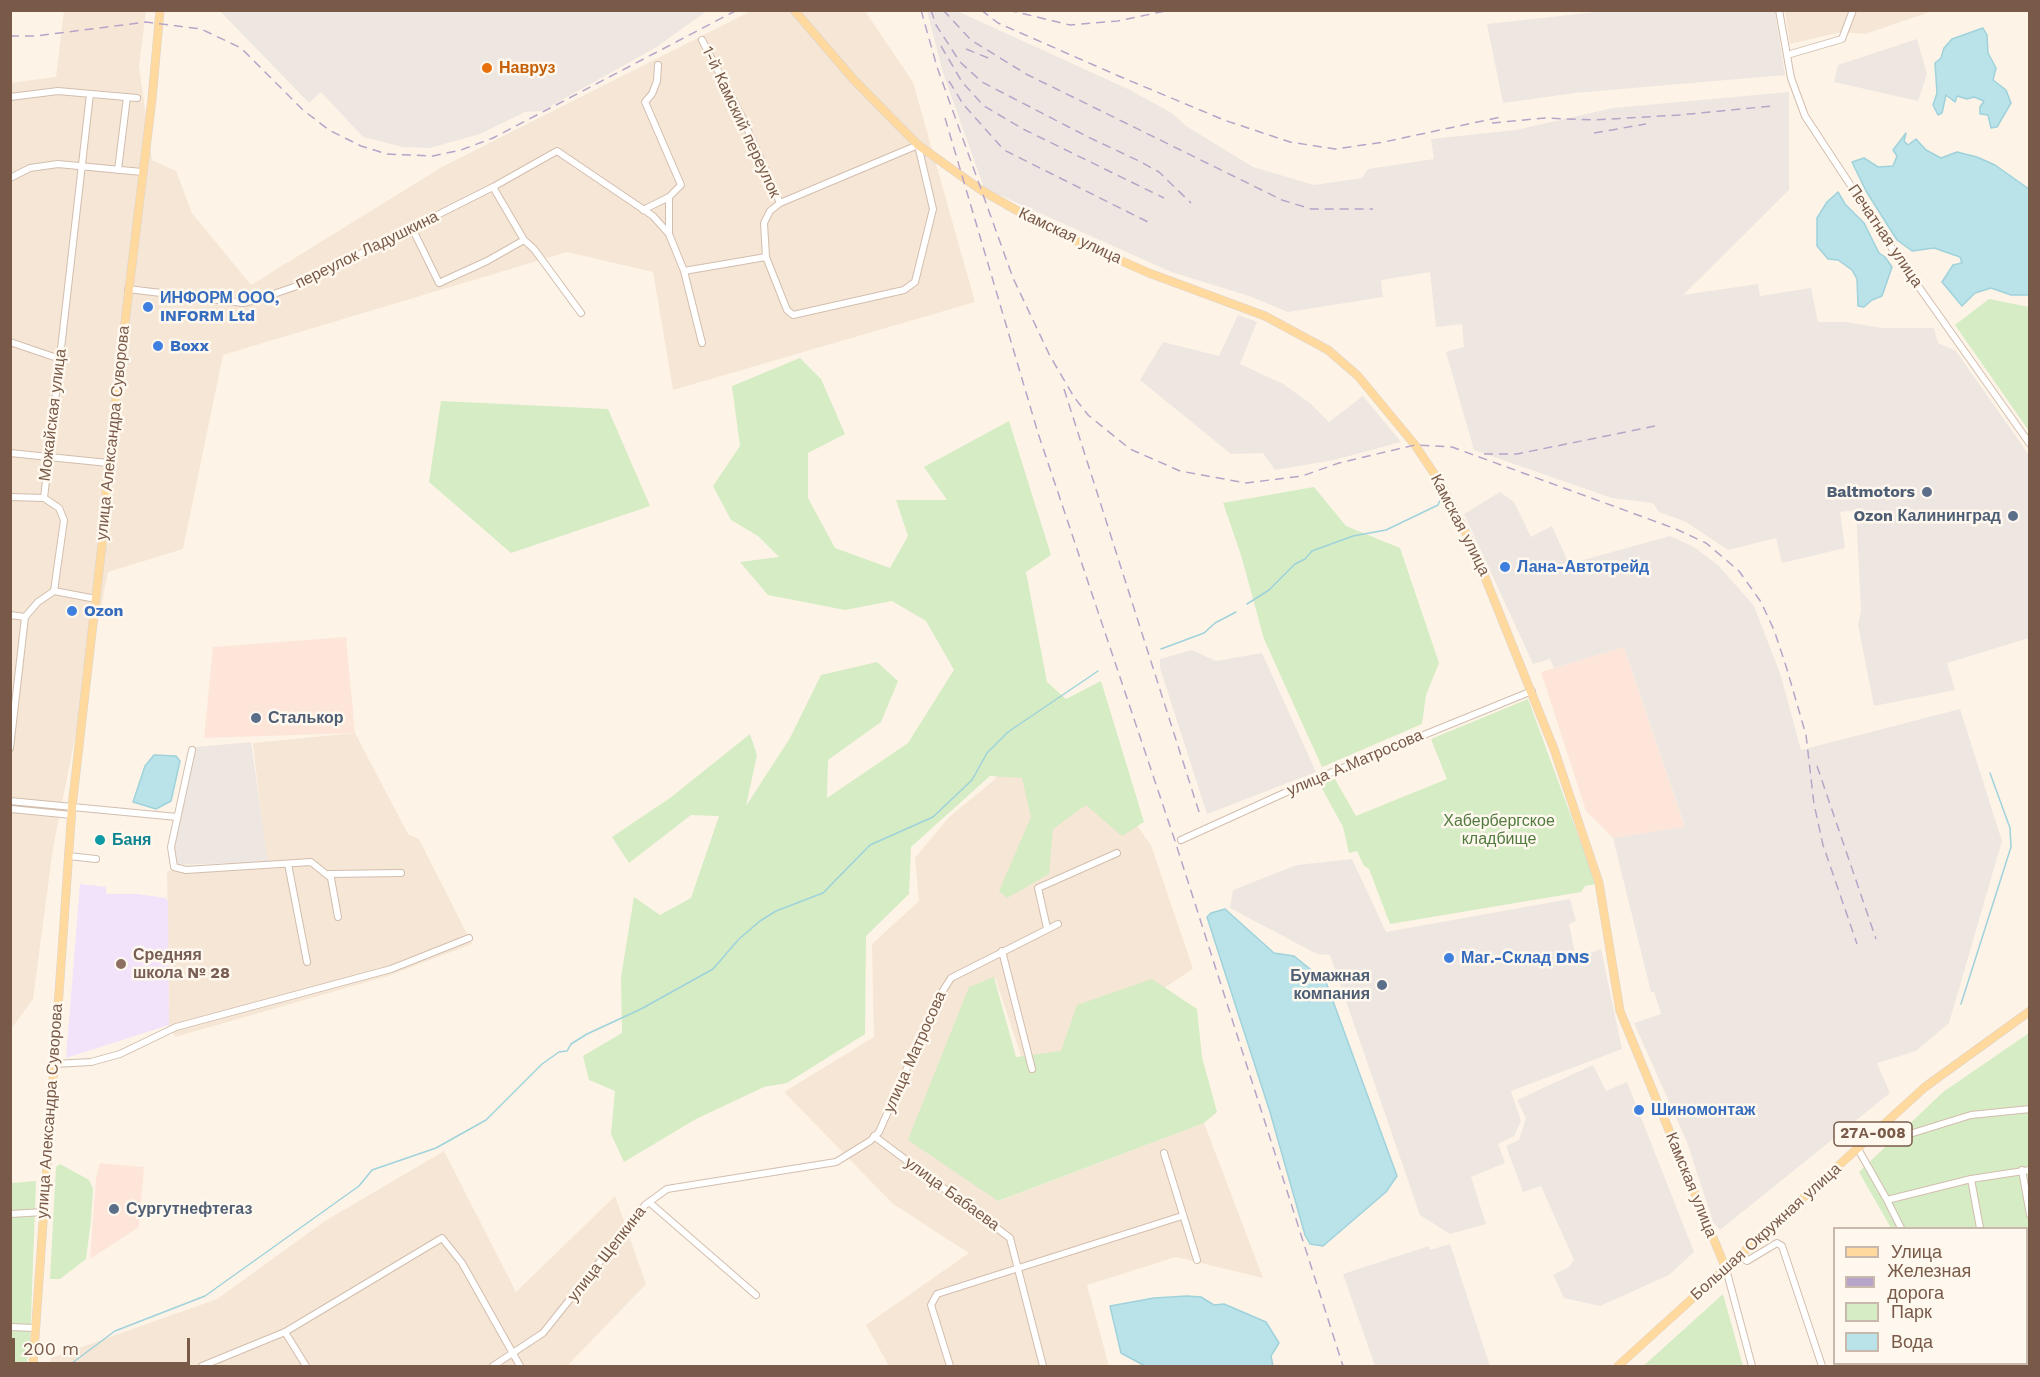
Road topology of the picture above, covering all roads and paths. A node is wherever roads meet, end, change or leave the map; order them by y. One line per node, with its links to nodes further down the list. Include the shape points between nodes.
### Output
1 (160, 10): 15 (main road, улица Александра Суворова)
2 (794, 10): 12 (main road, Камская улица, via 854,80)
3 (1779, 10): 6 (street, Печатная улица)
4 (1853, 10): 6 (street, via 1842,39)
5 (702, 40): 19 (street, 1-й Камский переулок)
6 (1787, 55): 31 (street, Печатная улица, via 1805,116 1899,259)
7 (658, 65): 18 (street, via 657,81 645,102 681,185)
8 (90, 94): 9 (street, via 42,91); 10 (street); 13 (street, Можайская улица)
9 (10, 97)
10 (127, 97): 11 (street); 14 (street)
11 (137, 98)
12 (918, 145): 19 (street); 24 (street, via 933,209 915,282 904,290 793,315 787,310); 41 (main road, Камская улица, via 981,190 1051,230 1149,273 1265,316 1343,362 1385,406 1441,484 1472,544)
13 (82, 167): 14 (street); 16 (street, via 41,165); 30 (street, Можайская улица)
14 (118, 170): 15 (street)
15 (142, 172): 26 (main road, улица Александра Суворова)
16 (10, 178)
17 (493, 187): 20 (street, переулок Ладушкина, via 557,151); 21 (street, переулок Ладушкина); 23 (street)
18 (669, 197): 20 (street); 22 (street)
19 (780, 203): 24 (street, via 770,211 764,224)
20 (643, 210): 22 (street)
21 (412, 228): 23 (street, via 439,283); 26 (street, переулок Ладушкина, via 294,287 243,303)
22 (669, 234): 25 (street)
23 (524, 240): 27 (street)
24 (766, 257): 25 (street)
25 (684, 271): 29 (street)
26 (128, 289): 34 (main road, улица Александра Суворова)
27 (581, 313)
28 (10, 342): 30 (street)
29 (702, 343)
30 (60, 359): 33 (street, Можайская улица)
31 (2030, 444)
32 (10, 453): 33 (street)
33 (48, 457): 34 (street); 36 (street, Можайская улица)
34 (108, 463): 38 (main road, улица Александра Суворова)
35 (10, 497): 36 (street)
36 (44, 498): 37 (street, Можайская улица, via 59,508 64,520)
37 (54, 591): 38 (street); 40 (street)
38 (96, 599): 46 (main road, улица Александра Суворова)
39 (10, 615): 40 (street)
40 (25, 617): 42 (street)
41 (1532, 691): 49 (street, улица А.Матросова, via 1313,780); 83 (main road, Камская улица, via 1599,883 1620,1011)
42 (10, 748)
43 (192, 750): 48 (street)
44 (10, 802): 45 (street); 46 (street)
45 (11, 809): 46 (street); 47 (street)
46 (72, 811): 48 (street); 51 (main road, улица Александра Суворова)
47 (10, 814)
48 (177, 817): 53 (street, via 171,847 178,870)
49 (1180, 840)
50 (1117, 853): 58 (street, via 1038,888)
51 (68, 856): 52 (street); 63 (main road, улица Александра Суворова)
52 (96, 860)
53 (288, 864): 55 (street, via 311,862); 61 (street)
54 (401, 873): 55 (street)
55 (329, 874): 56 (street)
56 (338, 917)
57 (1058, 924): 58 (street, улица Матросова)
58 (1047, 928): 60 (street, улица Матросова)
59 (469, 938): 63 (street, via 391,969 176,1028 120,1054 91,1062)
60 (1002, 951): 64 (street); 66 (street, улица Матросова, via 946,984)
61 (307, 962)
62 (2030, 1011): 67 (main road, Большая Окружная улица / 27А-008, via 1925,1087)
63 (54, 1064): 74 (main road, улица Александра Суворова)
64 (1032, 1070)
65 (2030, 1109): 67 (street, via 1971,1115 1884,1142)
66 (874, 1136): 73 (street, улица Щепкина, via 836,1162 680,1185); 82 (street, улица Бабаева, via 1006,1234 1013,1244)
67 (1871, 1136): 68 (main road, Большая Окружная улица / 27А-008)
68 (1858, 1149): 72 (street); 80 (main road, Большая Окружная улица / 27А-008)
69 (1164, 1153): 77 (street)
70 (2026, 1170): 71 (street); 76 (street)
71 (1971, 1179): 72 (street); 79 (street)
72 (1887, 1200): 78 (street)
73 (649, 1202): 84 (street); 88 (street, улица Щепкина, via 557,1318)
74 (44, 1212): 75 (street); 86 (main road, улица Александра Суворова)
75 (10, 1214)
76 (2030, 1215)
77 (1182, 1216): 81 (street); 82 (street)
78 (1900, 1227)
79 (1980, 1227)
80 (1740, 1256): 83 (main road, Большая Окружная улица / 27А-008); 98 (street, via 1747,1261 1777,1243 1782,1246)
81 (1197, 1260)
82 (1018, 1268): 94 (street, via 932,1298); 95 (street, улица Бабаева)
83 (1726, 1269): 96 (main road, Большая Окружная улица / 27А-008); 97 (street)
84 (756, 1295)
85 (10, 1327): 86 (street)
86 (35, 1328): 89 (main road, улица Александра Суворова)
87 (285, 1332): 88 (street, via 442,1238); 90 (street); 91 (street)
88 (514, 1354): 92 (street, улица Щепкина); 93 (street)
89 (33, 1366)
90 (202, 1366)
91 (306, 1366)
92 (493, 1366)
93 (520, 1366)
94 (950, 1366)
95 (1043, 1366)
96 (1618, 1366)
97 (1752, 1366)
98 (1822, 1366)

